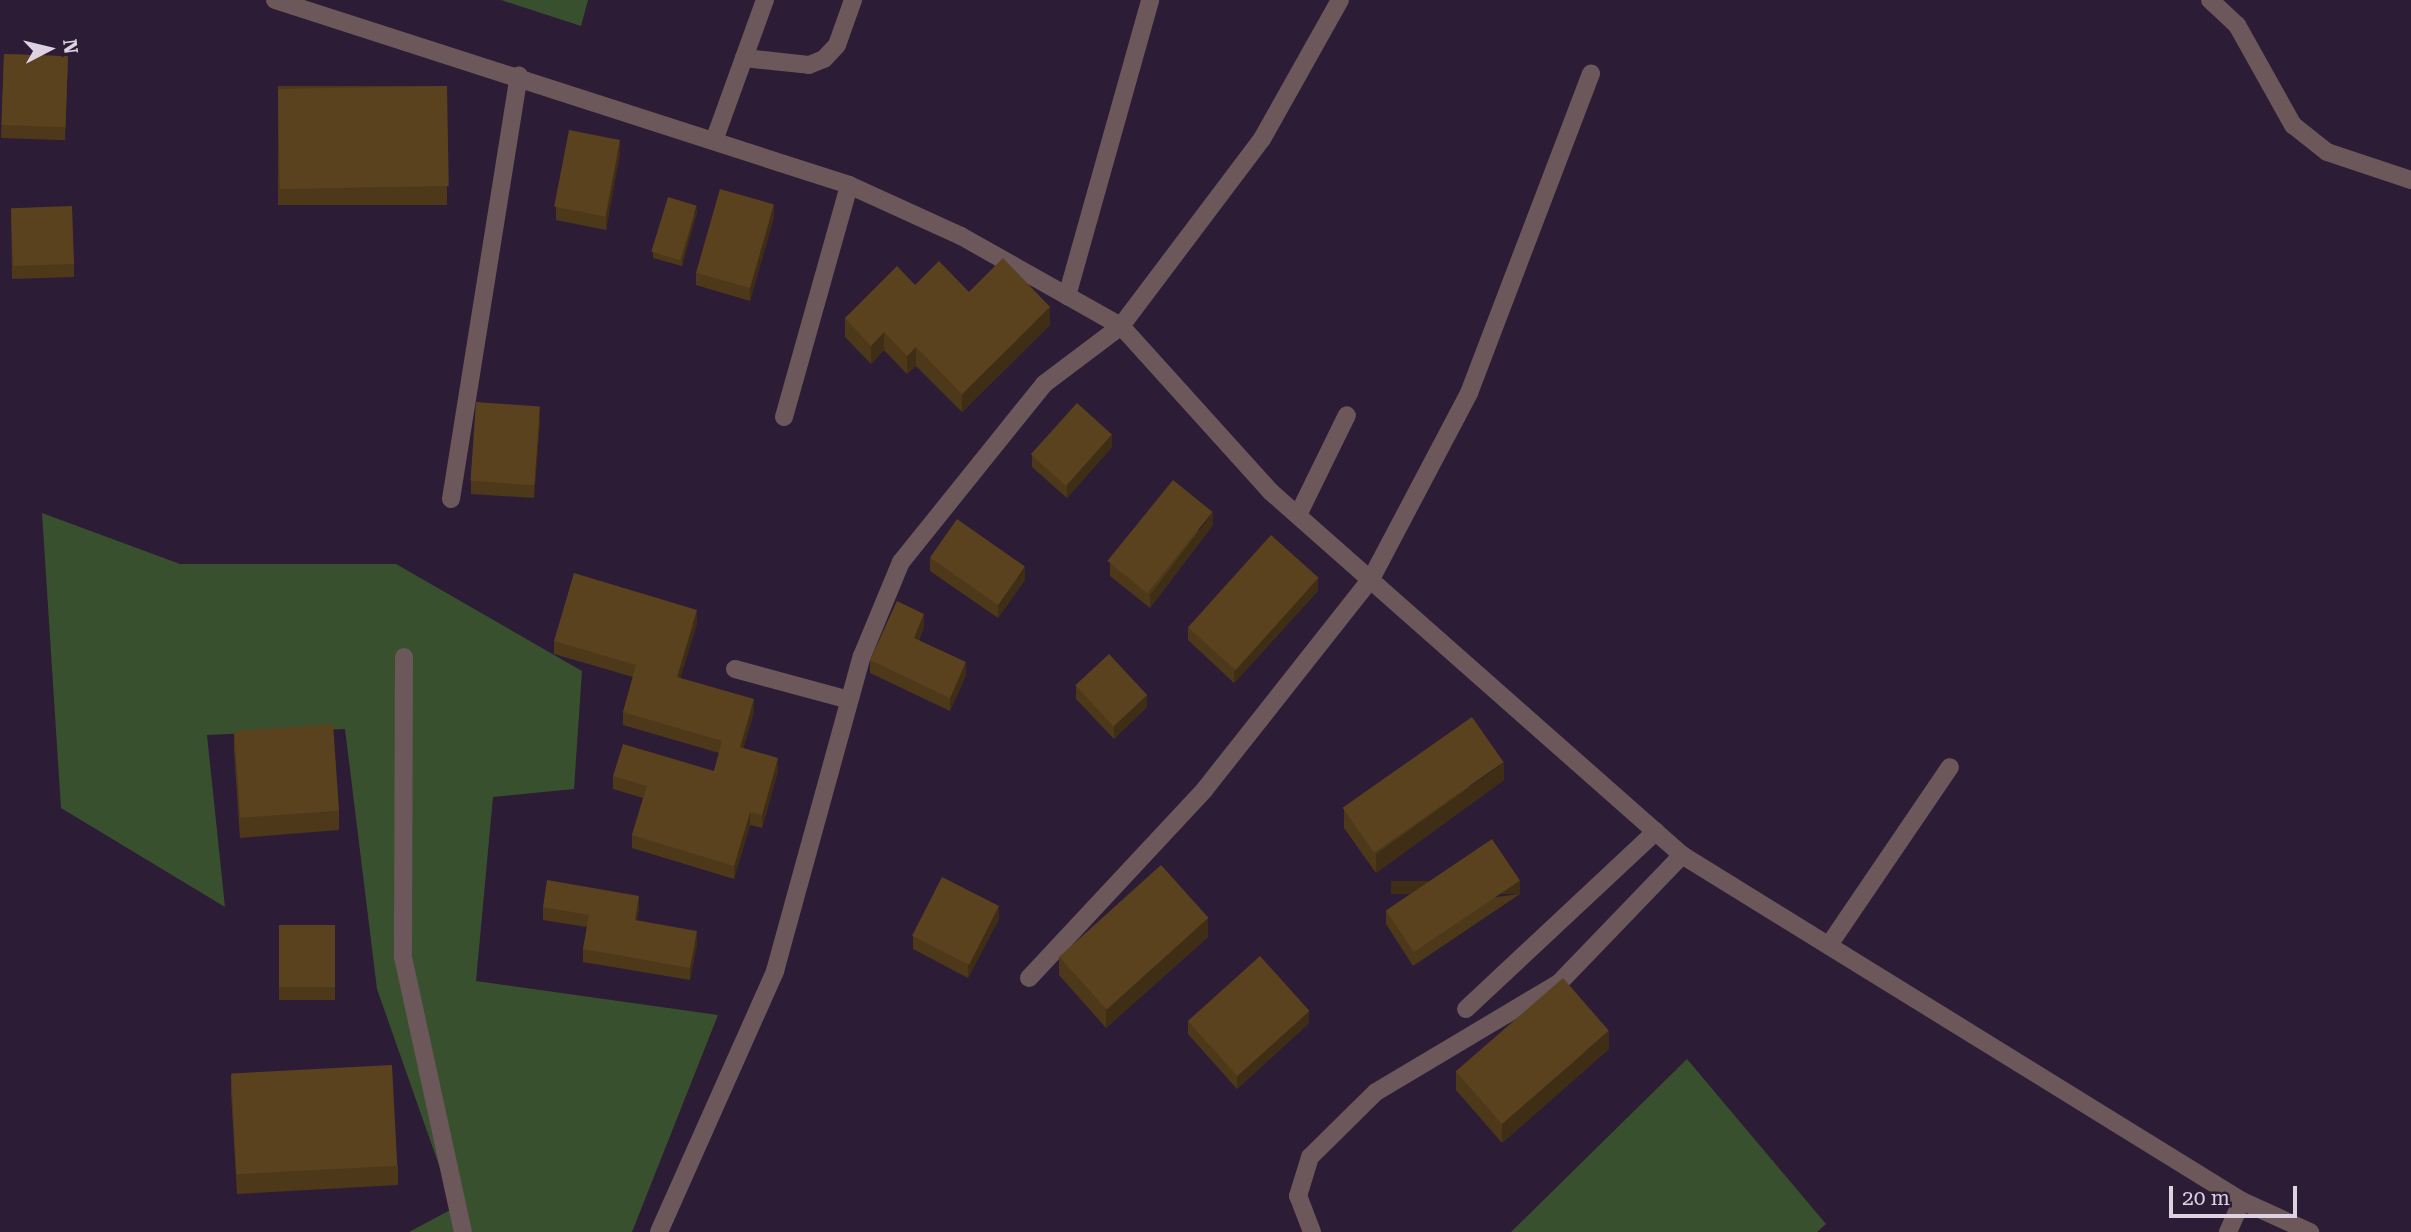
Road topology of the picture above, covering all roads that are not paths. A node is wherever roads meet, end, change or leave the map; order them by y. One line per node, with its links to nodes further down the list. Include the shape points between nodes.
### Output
1 (275, 0): 9 (street)
2 (765, 0): 7 (street)
3 (853, 0): 7 (street, via 837,45 824,59 809,65)
4 (1150, 0): 13 (street)
5 (1340, 0): 14 (street, via 1262,138)
6 (2216, 2): 11 (street, via 2237,25 2292,125 2327,152)
7 (744, 58): 10 (street)
8 (1591, 74): 19 (street, via 1469,393)
9 (519, 75): 10 (street); 17 (street)
10 (715, 138): 12 (street)
11 (2411, 180)
12 (849, 185): 13 (street, via 961,236); 16 (street)
13 (1067, 296): 14 (street)
14 (1121, 326): 18 (street); 22 (street, via 1044,384 908,552 862,656)
15 (1348, 415): 18 (street)
16 (784, 417)
17 (450, 499)
18 (1298, 515): 19 (street)
19 (1371, 579): 24 (street); 27 (street, via 1205,789)
20 (404, 657): 30 (street, via 402,957)
21 (735, 669): 22 (street)
22 (849, 700): 31 (street, via 775,971)
23 (1950, 767): 26 (street)
24 (1656, 831): 25 (street); 28 (street)
25 (1682, 855): 26 (street); 32 (street, via 1559,983 1376,1092 1310,1157 1298,1196)
26 (1829, 945): 29 (street)
27 (1029, 978)
28 (1466, 1009)
29 (2242, 1201): 33 (street); 34 (street)
30 (463, 1232)
31 (659, 1232)
32 (1312, 1232)
33 (2228, 1232)
34 (2310, 1232)

